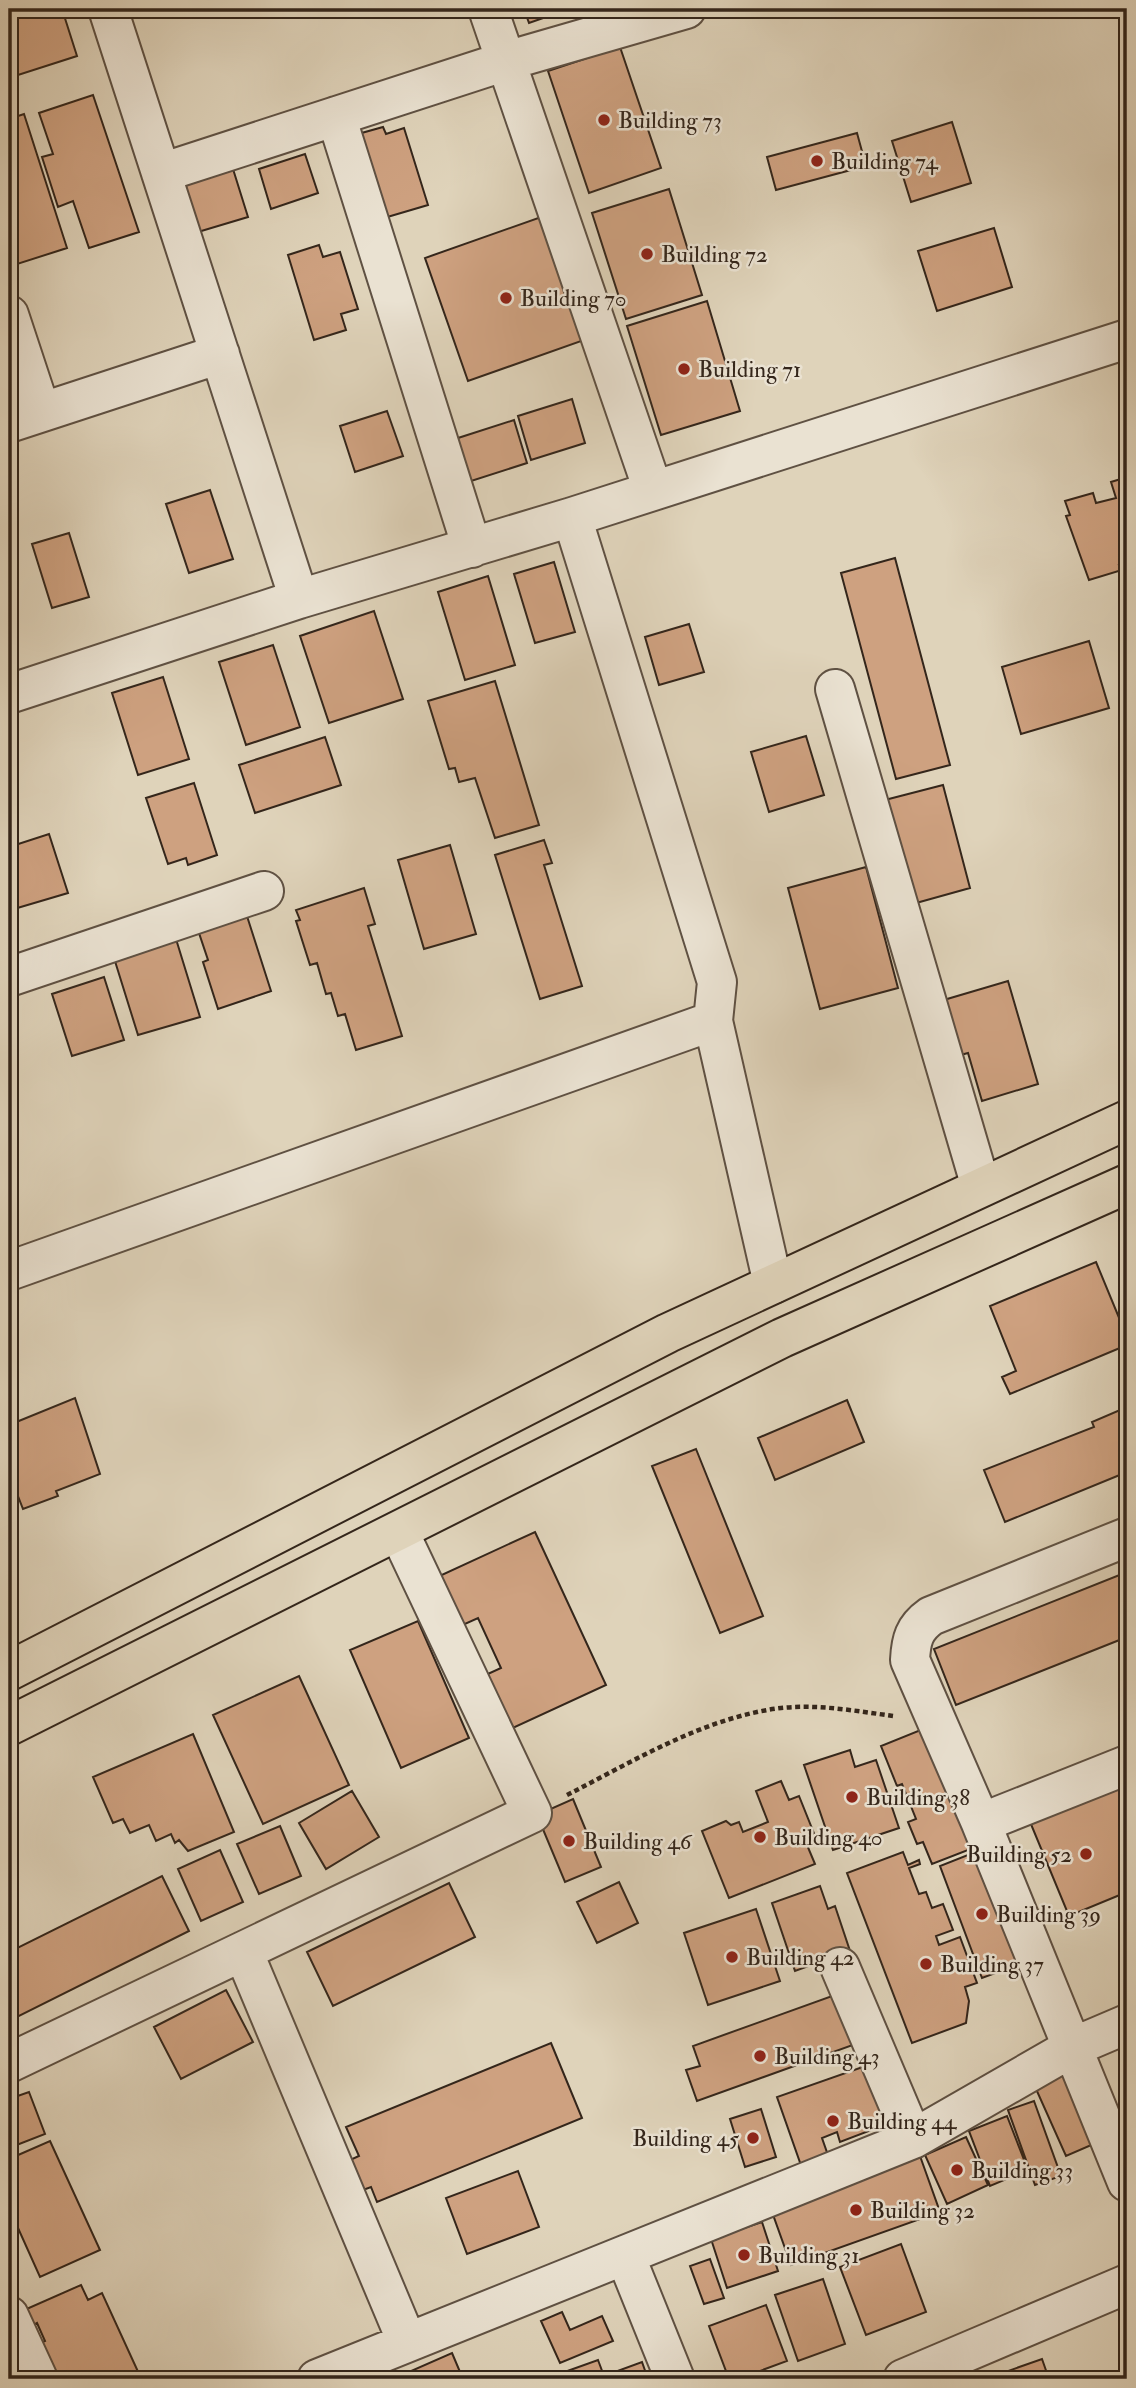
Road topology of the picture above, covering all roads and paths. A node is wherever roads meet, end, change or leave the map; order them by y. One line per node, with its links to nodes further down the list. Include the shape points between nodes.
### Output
1 (108, 9): 6 (street)
2 (488, 9): 4 (street)
3 (686, 9): 4 (street)
4 (506, 61): 5 (street); 11 (street)
5 (335, 116): 6 (street); 13 (street)
6 (161, 173): 9 (street)
7 (9, 315): 10 (street)
8 (1127, 339): 11 (street)
9 (220, 354): 10 (street); 14 (street)
10 (25, 418)
11 (653, 490): 12 (street)
12 (572, 517): 13 (street); 19 (street, via 717,982)
13 (472, 548): 14 (street)
14 (299, 599): 16 (street)
15 (835, 689): 22 (street)
16 (9, 694)
17 (264, 891): 18 (street)
18 (9, 977)
19 (713, 1021): 23 (street); 24 (street)
20 (1127, 1120): 22 (main road)
21 (1127, 1184): 26 (main road, via 782,1338)
22 (981, 1187): 24 (main road)
23 (9, 1271)
24 (774, 1284): 25 (main road)
25 (520, 1409): 26 (main road); 29 (main road)
26 (547, 1457): 27 (main road)
27 (399, 1532): 31 (main road); 33 (street)
28 (1127, 1537): 30 (street, via 918,1625 910,1660)
29 (9, 1671)
30 (939, 1723): 33 (path, via 830,1707 780,1709 732,1719 669,1744); 34 (street)
31 (9, 1726)
32 (1127, 1765): 34 (street)
33 (532, 1813): 35 (street)
34 (981, 1824): 38 (street)
35 (243, 1951): 39 (street); 45 (street)
36 (840, 1967): 40 (street)
37 (1127, 2024): 38 (street)
38 (1073, 2048): 40 (street); 41 (street)
39 (9, 2063)
40 (913, 2139): 42 (street)
41 (1127, 2182)
42 (625, 2255): 45 (street); 48 (street)
43 (1127, 2284): 49 (street)
44 (9, 2316): 46 (street)
45 (407, 2342): 47 (street)
46 (38, 2379)
47 (317, 2379)
48 (675, 2379)
49 (903, 2379)

